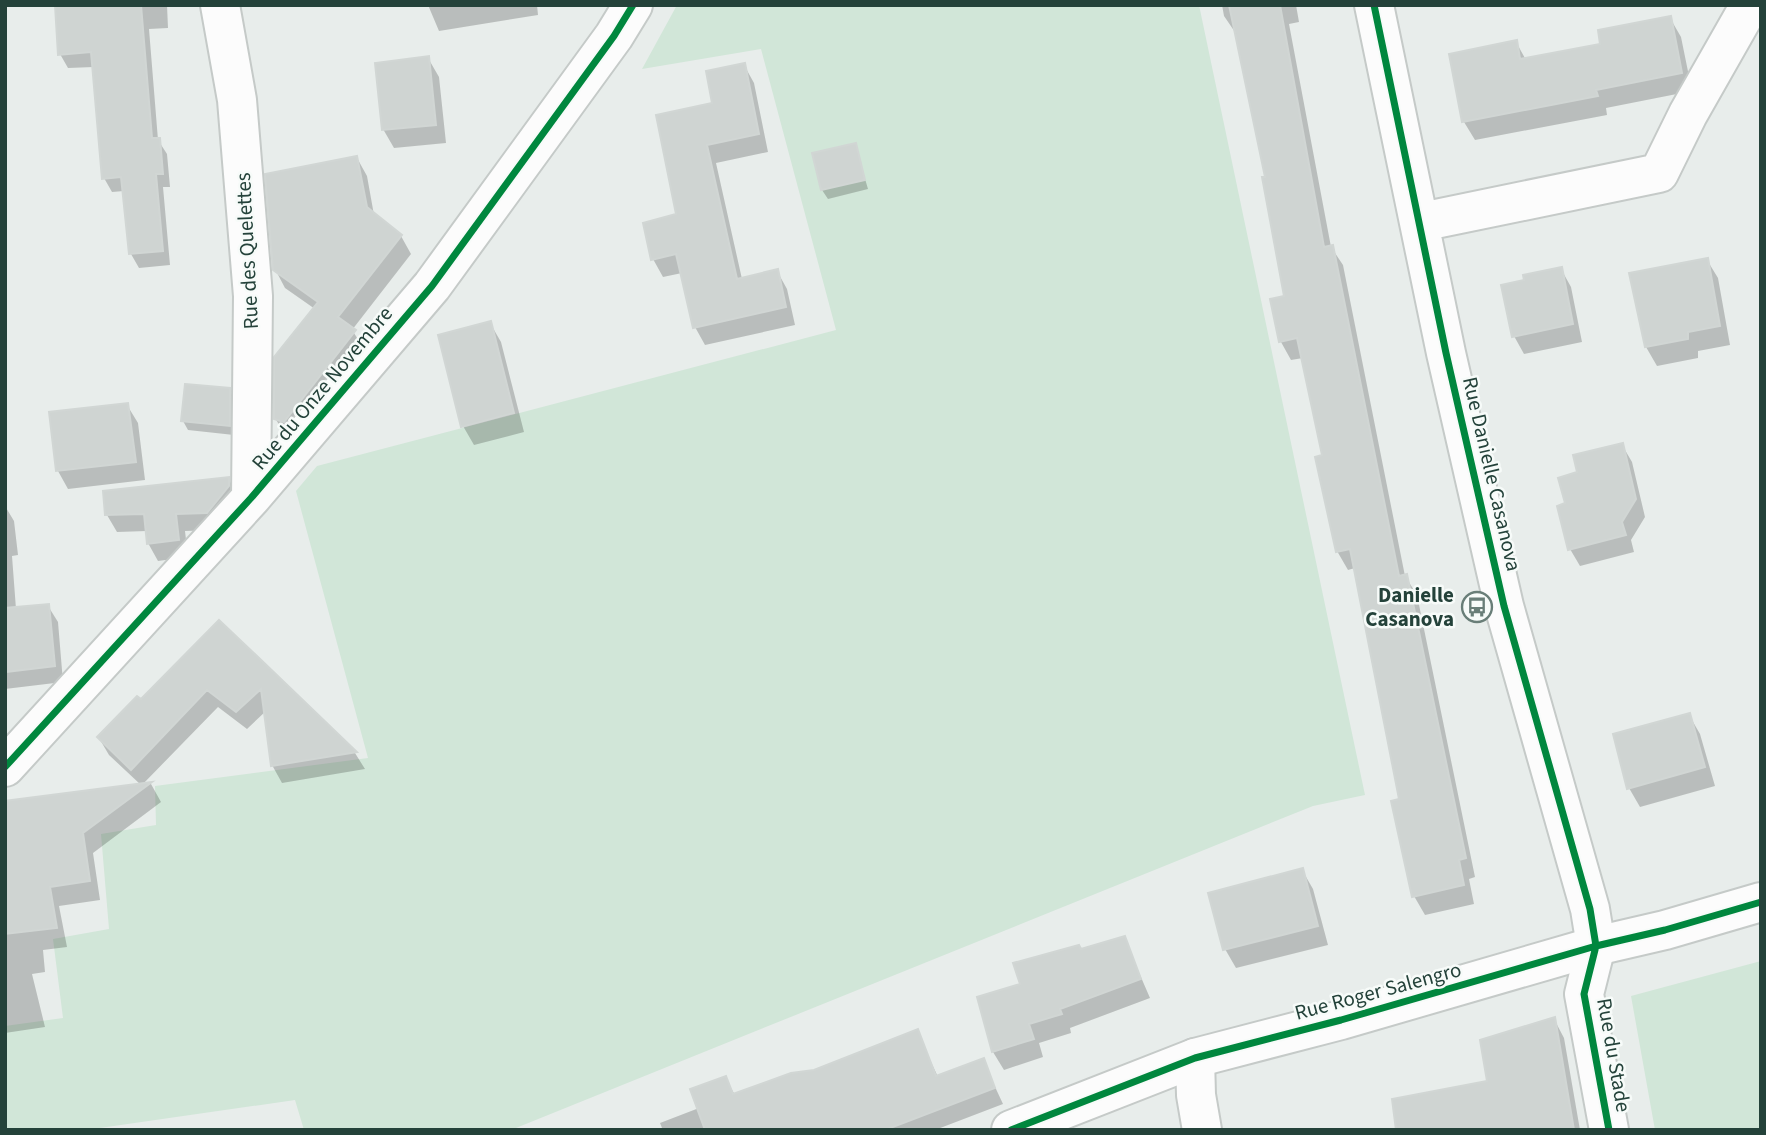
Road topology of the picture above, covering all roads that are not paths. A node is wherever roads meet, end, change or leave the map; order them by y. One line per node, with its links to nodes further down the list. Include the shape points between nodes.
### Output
1 (220, 5): 6 (street, Rue des Quelettes, via 237,100 253,296)
2 (633, 5): 6 (street, Rue du Onze Novembre, via 432,286)
3 (1374, 5): 5 (street, Rue Danielle Casanova)
4 (1750, 5): 5 (street, via 1659,173)
5 (1421, 222): 9 (street, Rue Danielle Casanova, via 1504,606 1590,909)
6 (251, 498): 7 (street, Rue du Onze Novembre)
7 (5, 767)
8 (1761, 902): 9 (street, Rue Roger Salengro)
9 (1595, 946): 10 (street, Rue Roger Salengro); 13 (street, Rue du Stade, via 1584,994)
10 (1195, 1058): 11 (street, Rue Roger Salengro); 12 (street)
11 (1010, 1130)
12 (1202, 1130)
13 (1609, 1130)

